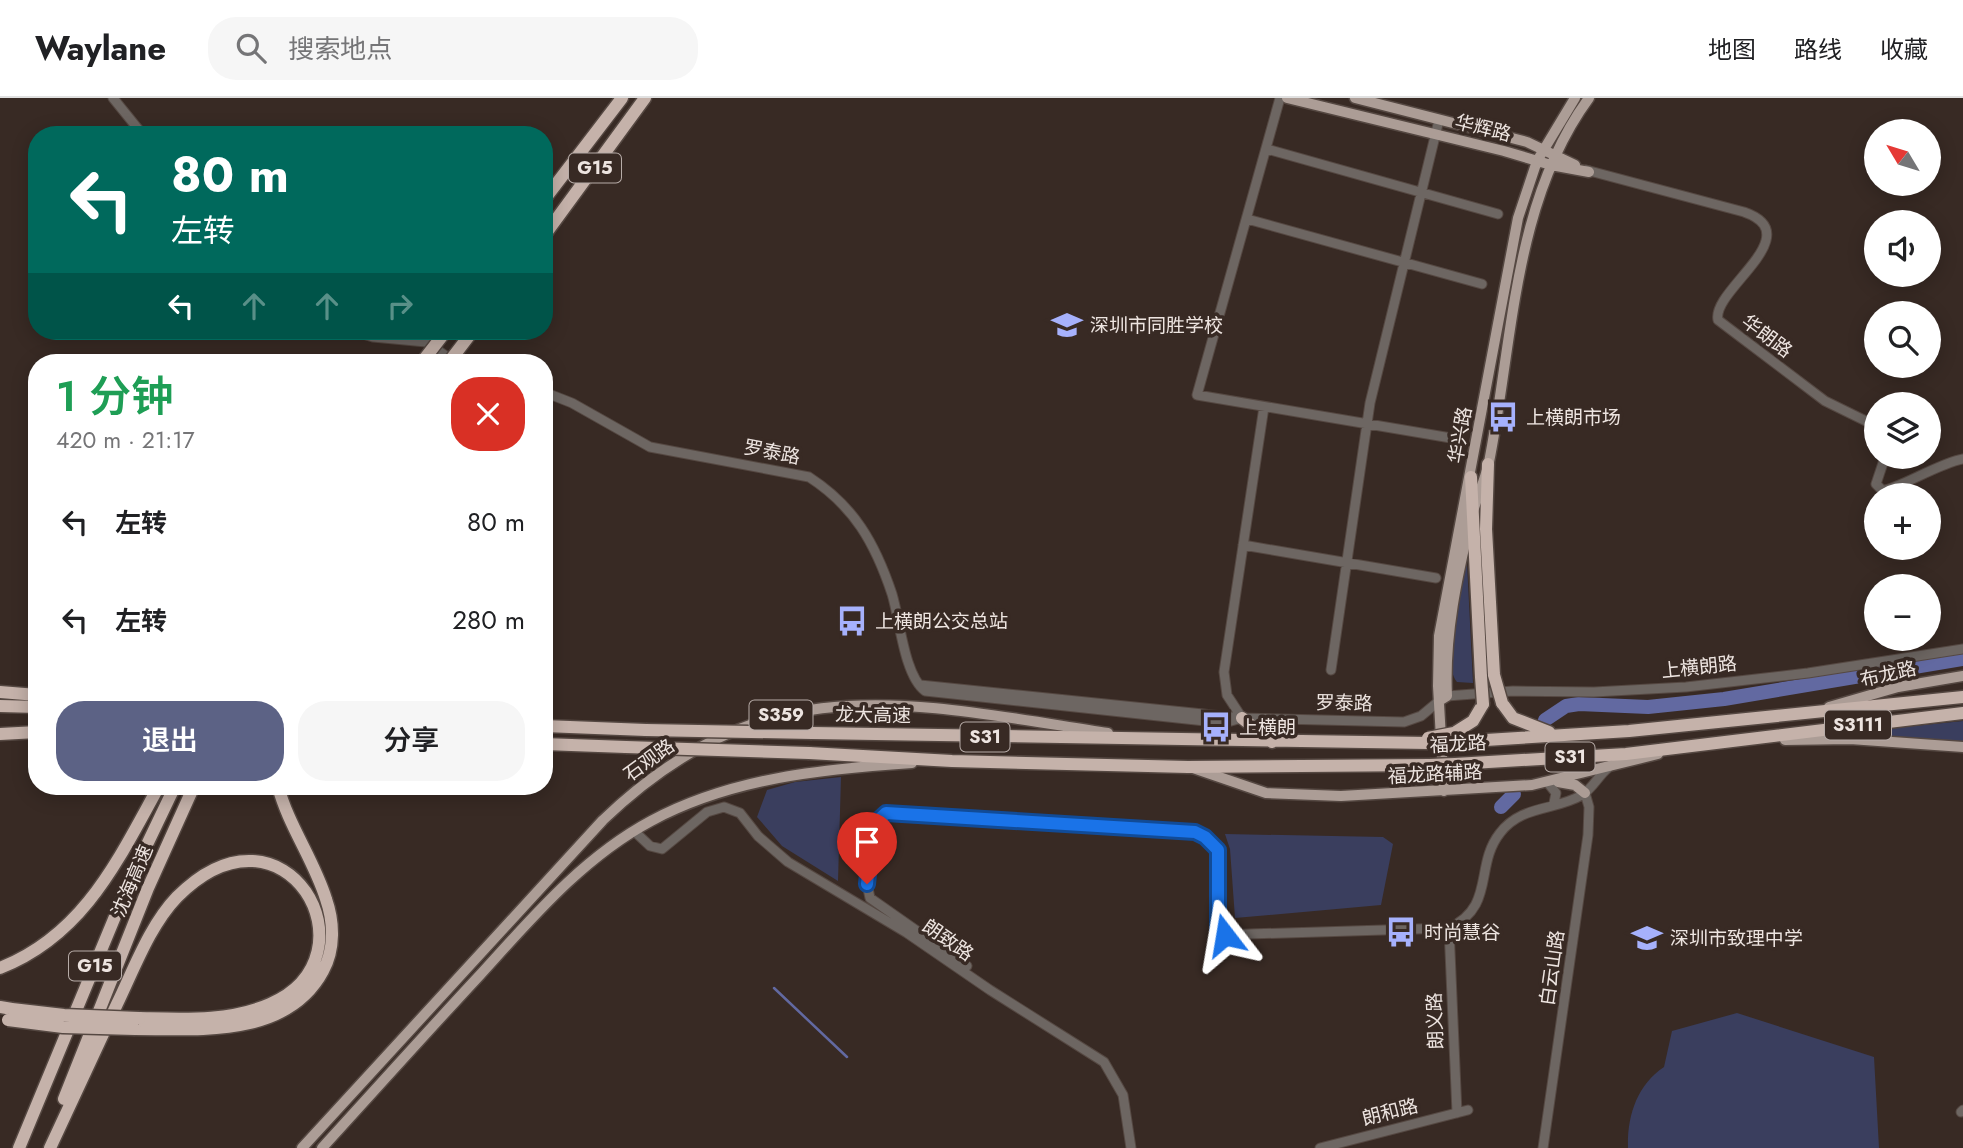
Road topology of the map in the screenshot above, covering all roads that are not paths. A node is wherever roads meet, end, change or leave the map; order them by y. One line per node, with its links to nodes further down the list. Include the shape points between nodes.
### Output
1 (113, 98): 10 (street)
2 (622, 98): 18 (highway, G15)
3 (645, 98): 23 (highway, G15)
4 (1280, 98): 13 (street)
5 (1287, 98): 11 (main road, 华辉路)
6 (1355, 98): 9 (main road, 华辉路)
7 (1576, 98): 12 (main road, 华兴路)
8 (1589, 98): 15 (main road, 华兴路)
9 (1439, 120): 11 (street); 12 (main road, 华辉路)
10 (136, 126)
11 (1436, 134): 14 (main road, 华辉路); 19 (street)
12 (1543, 148): 14 (main road, 华兴路); 15 (main road, 华辉路)
13 (1267, 149): 19 (street); 22 (street)
14 (1536, 160): 15 (main road, 华辉路); 40 (main road, 华兴路, via 1503,288)
15 (1553, 160): 16 (main road, 华辉路); 17 (main road, 华辉路); 36 (main road, 华兴路, via 1526,253)
16 (1575, 164): 17 (street, 华辉路)
17 (1589, 172): 20 (street, 华辉路)
18 (553, 188)
19 (1421, 192): 21 (street); 24 (street)
20 (1744, 212): 32 (street, 华朗路, via 1761,221 1766,240 1720,307 1718,320 1825,401)
21 (1498, 214)
22 (1247, 219): 24 (street); 31 (street, via 1197,395)
23 (553, 224)
24 (1404, 262): 25 (street); 33 (street)
25 (1482, 284)
26 (405, 340): 29 (street, via 426,342)
27 (439, 340): 28 (highway, bridge)
28 (428, 354)
29 (442, 354)
30 (553, 396): 57 (street, 罗泰路, via 650,447 809,477 829,491 859,522 874,552 892,594 918,685)
31 (1264, 407): 33 (street); 42 (street)
32 (1864, 420)
33 (1368, 422): 34 (street); 43 (street)
34 (1451, 438)
35 (1963, 459): 37 (street)
36 (1488, 464): 41 (main road, 华兴路); 47 (highway)
37 (1941, 466)
38 (1881, 469): 39 (street, via 1876,484 1888,491)
39 (1931, 469)
40 (1471, 477): 41 (highway); 52 (main road, 华兴路, via 1439,636)
41 (1472, 516): 47 (highway); 52 (main road, 华兴路, via 1447,636)
42 (1243, 545): 43 (street); 57 (street, via 1223,672 1227,695)
43 (1347, 563): 44 (street); 46 (street)
44 (1436, 578)
45 (1963, 649): 52 (street, 上横朗路, via 1686,687 1502,691)
46 (1331, 670)
47 (1488, 676): 63 (highway, bridge, via 1519,722); 64 (highway, bridge, via 1483,704 1473,722)
48 (1963, 676): 55 (main road, 布龙路 / S31, via 1898,687)
49 (0, 692): 50 (highway)
50 (28, 694)
51 (1963, 696): 55 (highway, 福龙路 / S3111)
52 (1443, 698): 57 (street, 罗泰路, via 1421,716 1404,722); 75 (main road, 华兴路)
53 (0, 706): 54 (highway)
54 (28, 707)
55 (1822, 709): 63 (highway, 福龙路 / S31)
56 (1963, 713): 65 (highway, 福龙路 / S3111)
57 (1242, 718): 67 (highway)
58 (0, 726): 60 (highway)
59 (553, 726): 66 (highway, 龙大高速 / S31, bridge)
60 (28, 728)
61 (28, 730): 62 (highway)
62 (0, 734)
63 (1556, 735): 64 (highway, 福龙路 / S31)
64 (1454, 738): 67 (highway, 福龙路 / S31, bridge)
65 (1754, 740): 69 (highway, 福龙路 / S31); 70 (main road, S31, via 1850,739)
66 (1159, 741): 67 (highway, 福龙路 / S31); 92 (main road, 石观路 / S359, via 968,712 868,704 765,719 705,743 656,774 603,820)
67 (1272, 742)
68 (553, 744): 71 (highway, 龙大高速 / S31, bridge)
69 (1684, 747): 72 (main road, 福龙路辅路); 73 (highway, 福龙路 / S31, bridge, via 1430,765)
70 (1963, 747)
71 (952, 761): 73 (highway, 福龙路 / S31); 82 (main road, via 828,769 737,787)
72 (1612, 765): 74 (main road, 福龙路辅路); 76 (street)
73 (1188, 766): 75 (main road, 福龙路辅路, via 1279,796)
74 (1548, 783): 75 (main road, 福龙路辅路); 76 (main road, via 1568,783); 81 (street, via 1556,793)
75 (1444, 792)
76 (1585, 793): 81 (street); 96 (street, 白云山路, via 1588,835)
77 (154, 795): 85 (highway, via 103,886 84,910 42,947)
78 (171, 795): 90 (highway, G15, via 131,878)
79 (190, 795): 91 (highway, 沈海高速 / G15, via 148,888)
80 (282, 795): 87 (highway, via 331,918 330,951 321,975 296,1004 247,1024 218,1028)
81 (1554, 803): 83 (street, via 1519,816 1500,832 1481,896 1468,917)
82 (634, 831): 93 (main road, via 577,873 530,920); 94 (street, 朗致路, via 650,846 662,849 707,812 724,807 740,813 788,862 1104,1062 1123,1095)
83 (1449, 928): 84 (street, via 1218,935 1219,856 1213,843 1195,832 886,813 873,825 867,884 870,898); 89 (street, 朗义路)
84 (967, 966)
85 (0, 968)
86 (5, 1014): 87 (highway, bridge)
87 (137, 1023): 91 (highway, via 235,1014 284,996 309,972 317,956 318,920 306,890 276,867 244,861 221,864 194,881 175,900 130,978)
88 (1468, 1110): 89 (street, 朗和路)
89 (1457, 1113): 95 (street, 朗和路)
90 (19, 1148)
91 (47, 1148)
92 (302, 1148)
93 (322, 1148)
94 (1130, 1148)
95 (1320, 1148)
96 (1543, 1148)

